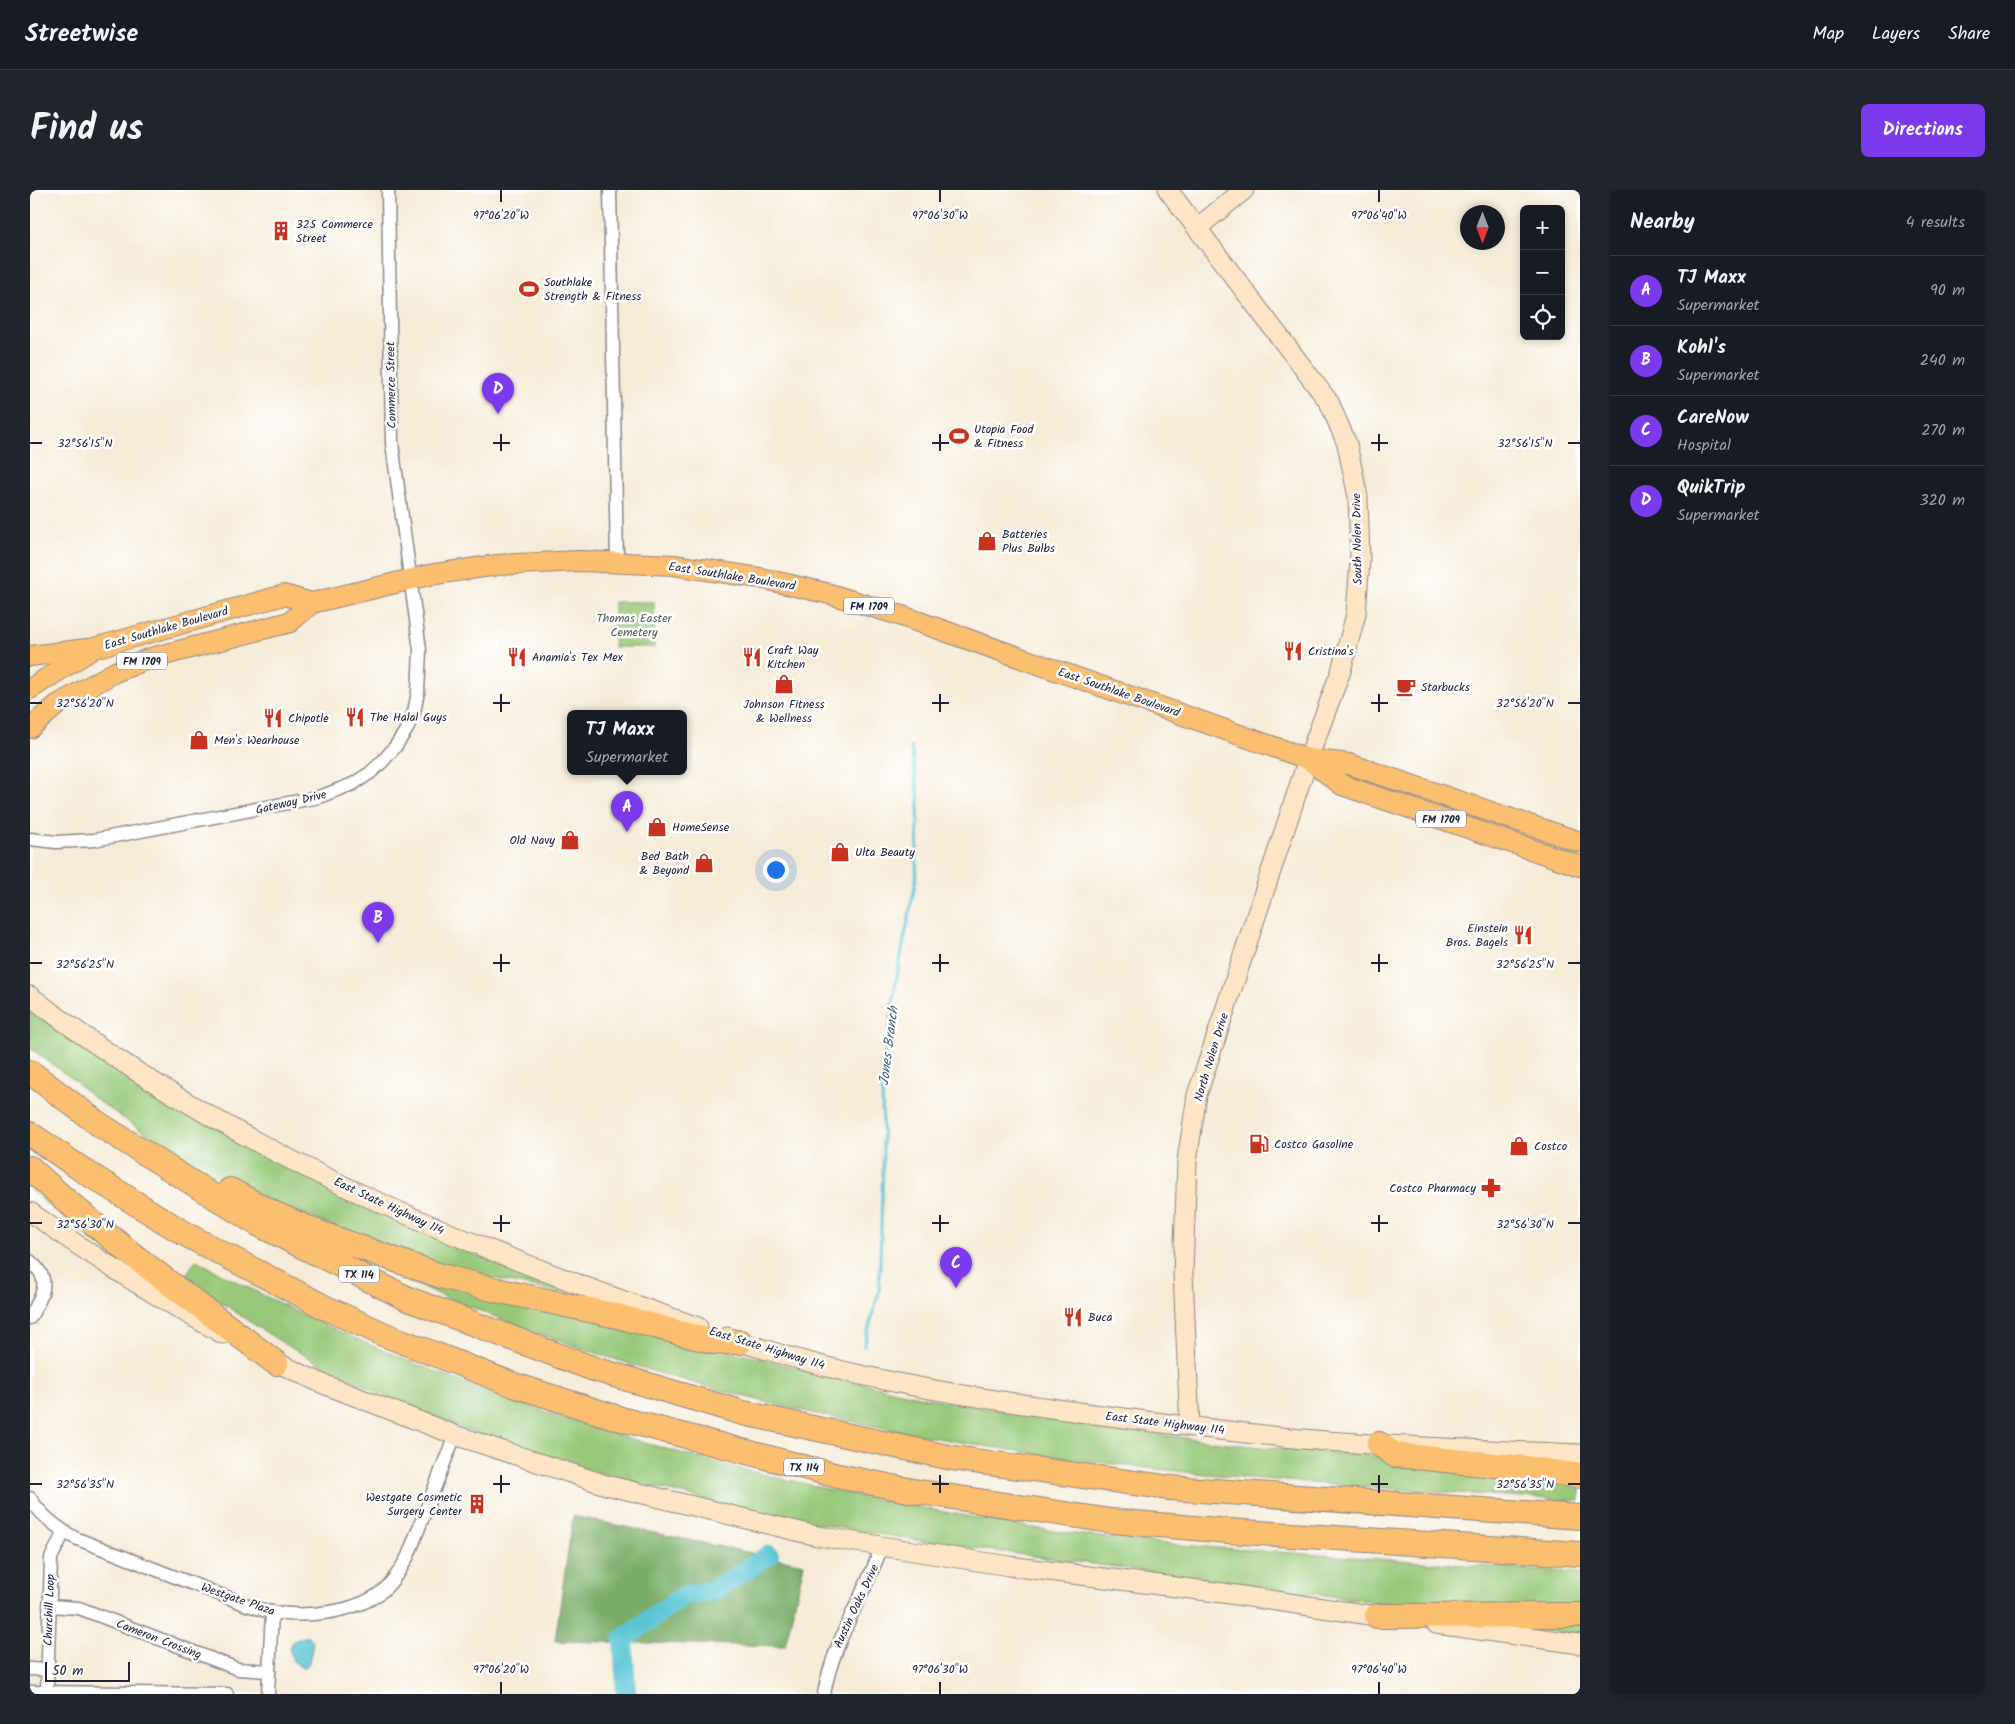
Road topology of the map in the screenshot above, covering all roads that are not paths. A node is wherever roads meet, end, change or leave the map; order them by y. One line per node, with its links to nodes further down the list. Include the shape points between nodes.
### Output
1 (388, 190): 7 (street, Commerce Street, via 392,443)
2 (610, 190): 6 (street)
3 (1168, 190): 5 (main road, South Nolen Drive)
4 (1244, 190): 5 (main road)
5 (1197, 228): 13 (main road, South Nolen Drive, via 1329,402 1347,444 1358,497 1360,560 1356,614 1341,671)
6 (617, 562): 7 (main road, East Southlake Boulevard / FM 1709, via 497,565); 13 (main road, East Southlake Boulevard / FM 1709, via 674,565 830,594 906,617)
7 (410, 580): 8 (main road, East Southlake Boulevard / FM 1709); 14 (street, Gateway Drive, via 420,650 414,712 395,747 370,773 334,792 293,803 94,840 56,842)
8 (312, 603): 9 (main road, East Southlake Boulevard / FM 1709, via 284,595); 12 (main road, East Southlake Boulevard / FM 1709, via 290,622 148,659 115,672 57,705)
9 (94, 648): 10 (main road); 11 (main road, East Southlake Boulevard / FM 1709)
10 (30, 654)
11 (30, 689)
12 (30, 728)
13 (1308, 759): 15 (main road, East Southlake Boulevard / FM 1709, via 1349,764); 16 (main road, East Southlake Boulevard / FM 1709, via 1342,785); 26 (main road, North Nolen Drive, via 1197,1095 1187,1161 1183,1274)
14 (30, 839)
15 (1580, 842)
16 (1580, 866)
17 (30, 996): 24 (main road, East State Highway 114, via 167,1092 320,1174 409,1217 484,1247 618,1300)
18 (34, 1075): 24 (highway, via 62,1085 179,1162 275,1214 372,1253 496,1290 617,1316 714,1342); 32 (highway, TX 114, via 100,1125 258,1224 408,1299 594,1369 743,1413 952,1458 1171,1488)
19 (30, 1134): 35 (highway, TX 114, via 186,1234 326,1308 383,1334 554,1398 712,1444 913,1491 1112,1521 1228,1532)
20 (30, 1168): 25 (highway, via 133,1254)
21 (30, 1212): 25 (main road, via 103,1263 176,1308)
22 (30, 1261): 23 (street, via 43,1276 44,1284)
23 (30, 1318)
24 (740, 1342): 26 (main road, East State Highway 114, via 856,1374 957,1395)
25 (276, 1363): 27 (main road)
26 (1190, 1426): 28 (main road, East State Highway 114)
27 (455, 1435): 34 (main road, via 606,1485 817,1536); 37 (street, Westgate Plaza, via 408,1556 400,1571 381,1592 356,1606 339,1610)
28 (1379, 1444): 29 (main road, East State Highway 114); 30 (highway, via 1395,1455)
29 (1580, 1454)
30 (1580, 1476)
31 (30, 1498): 33 (street, Westgate Plaza, via 45,1518)
32 (1580, 1517)
33 (64, 1532): 36 (street, Churchill Loop, via 51,1558); 37 (street, Westgate Plaza, via 239,1602)
34 (882, 1546): 39 (main road); 48 (street, Austin Oaks Drive, via 838,1642)
35 (1580, 1554)
36 (49, 1606): 42 (street, Churchill Loop); 43 (street, Cameron Crossing, via 79,1608 238,1669)
37 (272, 1612): 43 (street)
38 (1580, 1615): 39 (highway)
39 (1377, 1616): 40 (main road)
40 (1580, 1644)
41 (30, 1669): 42 (street)
42 (48, 1670): 45 (street, Churchill Loop)
43 (269, 1671): 47 (street)
44 (30, 1692): 45 (street)
45 (47, 1692): 46 (street)
46 (227, 1694)
47 (268, 1694)
48 (824, 1694)

